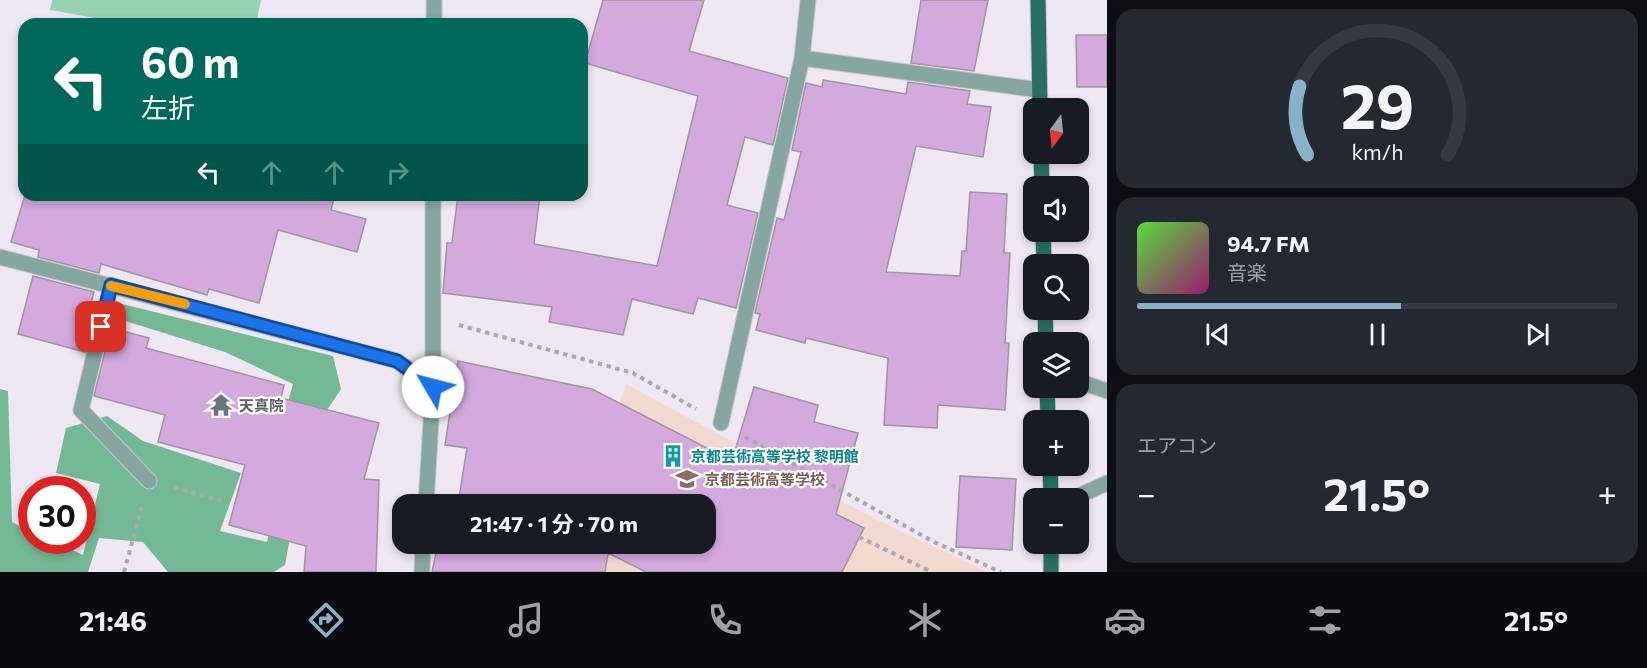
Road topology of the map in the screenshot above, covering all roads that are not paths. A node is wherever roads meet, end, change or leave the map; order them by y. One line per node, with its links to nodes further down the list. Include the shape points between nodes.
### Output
1 (434, 0): 4 (street)
2 (808, 0): 5 (street)
3 (1038, 0): 6 (main road)
4 (434, 18)
5 (802, 58): 6 (street); 14 (street)
6 (1039, 90): 7 (main road)
7 (1039, 98)
8 (433, 201): 12 (street)
9 (0, 257): 10 (street)
10 (111, 285): 12 (street, via 397,361); 15 (street, via 81,410)
11 (1089, 385): 13 (street)
12 (433, 387): 18 (street)
13 (1107, 391)
14 (721, 423)
15 (149, 481)
16 (1107, 483): 17 (street)
17 (1089, 491)
18 (427, 494)
19 (423, 554): 21 (street)
20 (1051, 554): 22 (main road)
21 (422, 572)
22 (1051, 572)

